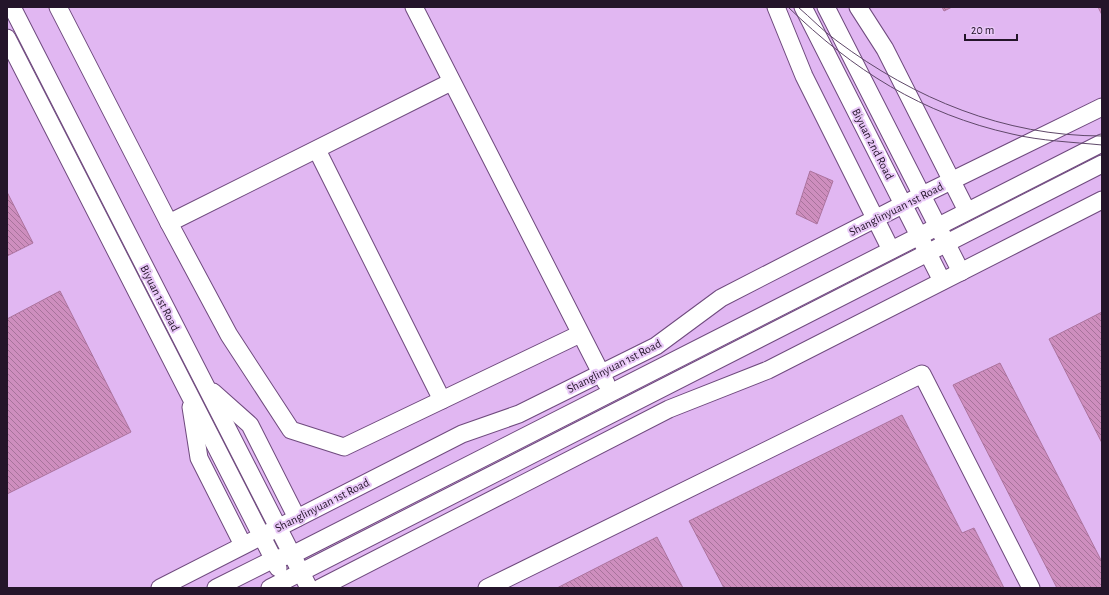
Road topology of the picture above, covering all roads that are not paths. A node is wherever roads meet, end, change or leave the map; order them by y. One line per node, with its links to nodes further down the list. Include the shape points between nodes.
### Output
1 (12, 7): 30 (street, Biyuan 1st Road)
2 (58, 7): 20 (street)
3 (414, 7): 9 (street)
4 (776, 7): 19 (street, via 804,76)
5 (803, 7): 17 (street, Biyuan 2nd Road)
6 (826, 7): 15 (street, Biyuan 2nd Road)
7 (858, 7): 14 (street, via 885,49)
8 (7, 38): 31 (street, Biyuan 1st Road)
9 (451, 82): 12 (street); 28 (street)
10 (1102, 107): 14 (street, Shanglinyuan 1st Road)
11 (1102, 142): 18 (street, Shanglinyuan 1st Road)
12 (317, 150): 20 (street); 33 (street)
13 (1102, 164): 23 (street)
14 (952, 181): 15 (street, Shanglinyuan 1st Road); 18 (street)
15 (922, 195): 17 (street, Shanglinyuan 1st Road); 21 (street, Biyuan 2nd Road)
16 (1102, 200): 26 (street)
17 (904, 204): 19 (street, Shanglinyuan 1st Road); 22 (street, Biyuan 2nd Road)
18 (967, 211): 21 (street, Shanglinyuan 1st Road)
19 (875, 220): 24 (street); 29 (street, Shanglinyuan 1st Road, via 721,298 656,346)
20 (169, 223): 33 (street, via 229,335 291,430 344,447)
21 (938, 226): 22 (street, Shanglinyuan 1st Road); 23 (street, Biyuan 2nd Road)
22 (919, 235): 24 (street, Shanglinyuan 1st Road); 25 (street, Biyuan 2nd Road)
23 (946, 243): 25 (street); 26 (street, Biyuan 2nd Road)
24 (890, 250): 32 (street, Shanglinyuan 1st Road)
25 (928, 253): 27 (street, Biyuan 2nd Road); 34 (street)
26 (961, 272): 27 (street)
27 (942, 281): 35 (street, via 768,370 669,409)
28 (580, 334): 29 (street); 33 (street)
29 (600, 373): 32 (street); 36 (street, Shanglinyuan 1st Road, via 519,414 462,434)
30 (205, 385): 36 (street, via 250,425); 37 (street, Biyuan 1st Road)
31 (188, 391): 38 (street, Biyuan 1st Road); 39 (street, via 200,458)
32 (611, 394): 34 (street); 40 (street, Shanglinyuan 1st Road)
33 (442, 400)
34 (620, 409): 35 (street); 42 (street)
35 (630, 429): 47 (street)
36 (297, 518): 37 (street, Shanglinyuan 1st Road)
37 (278, 528): 38 (street, Shanglinyuan 1st Road); 40 (street, Biyuan 1st Road)
38 (262, 536): 39 (street, Shanglinyuan 1st Road); 41 (street, Biyuan 1st Road)
39 (243, 545): 44 (street, Shanglinyuan 1st Road)
40 (292, 555): 41 (street, Shanglinyuan 1st Road); 42 (street, Biyuan 1st Road)
41 (274, 559): 43 (street, Biyuan 1st Road); 45 (street, Shanglinyuan 1st Road)
42 (301, 572): 43 (street); 46 (street, Biyuan 1st Road)
43 (281, 585)
44 (160, 588)
45 (216, 588)
46 (309, 588)
47 (320, 588)
48 (487, 588): 49 (street, via 922,374)
49 (1031, 588)

